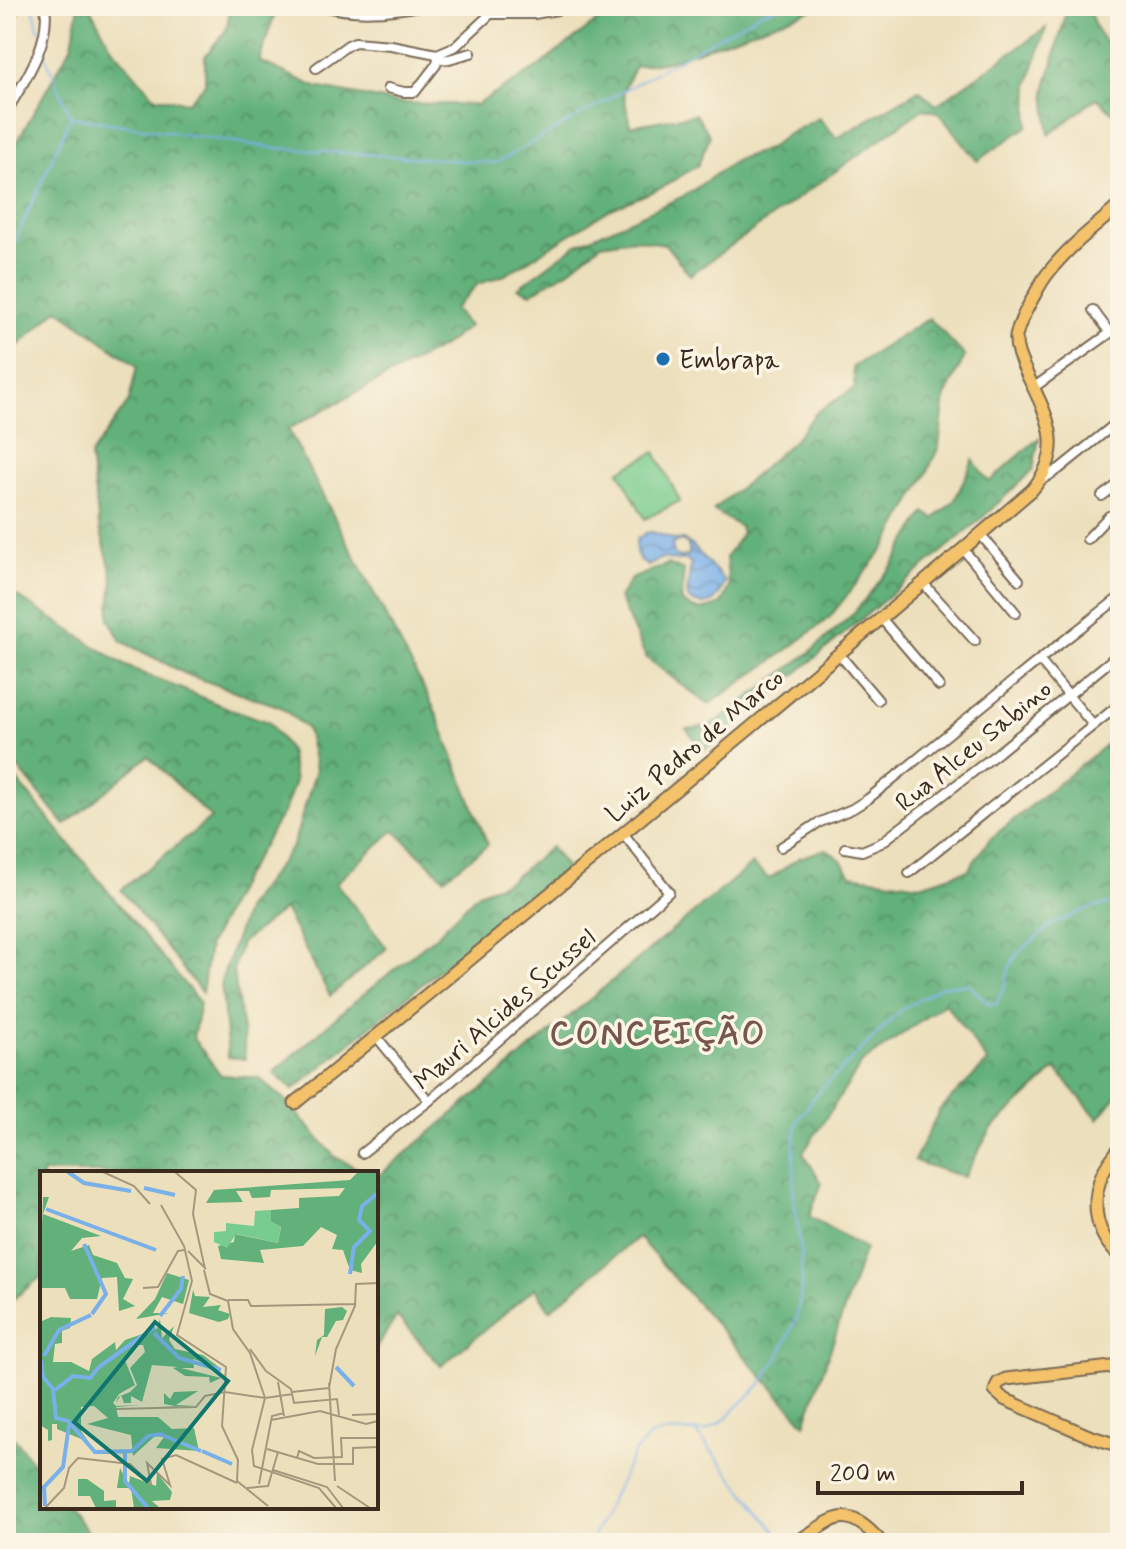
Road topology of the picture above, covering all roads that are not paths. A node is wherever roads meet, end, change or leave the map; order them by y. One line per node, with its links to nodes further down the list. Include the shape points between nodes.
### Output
1 (13, 6): 8 (street)
2 (45, 6): 13 (street, via 38,52)
3 (322, 6): 4 (street, via 358,12)
4 (420, 6)
5 (499, 6): 7 (street)
6 (557, 10): 7 (street)
7 (490, 14): 10 (street)
8 (6, 24)
9 (471, 53): 10 (street)
10 (438, 57): 11 (street, via 355,42); 12 (street, via 415,92)
11 (316, 68)
12 (388, 88)
13 (6, 113)
14 (1120, 205): 18 (main road, via 1049,271 1024,315 1016,347)
15 (1093, 310): 17 (street)
16 (1120, 326): 17 (street)
17 (1110, 333): 18 (street)
18 (1033, 388): 20 (main road, via 1052,442)
19 (1120, 420): 20 (street, Luiz Pedro de Marco)
20 (1039, 481): 24 (main road, Luiz Pedro de Marco)
21 (1120, 483): 22 (street)
22 (1102, 496)
23 (1120, 526): 25 (street, via 1109,516)
24 (980, 534): 26 (main road, Luiz Pedro de Marco); 27 (street)
25 (1087, 539)
26 (963, 549): 28 (main road, Luiz Pedro de Marco); 30 (street)
27 (1019, 580)
28 (923, 583): 31 (main road, Luiz Pedro de Marco); 32 (street)
29 (1120, 597): 35 (street)
30 (1016, 613)
31 (881, 618): 34 (main road, Luiz Pedro de Marco); 36 (street)
32 (975, 641)
33 (1120, 653): 37 (street, Rua Alceu Sabino)
34 (839, 654): 38 (street); 41 (main road, Luiz Pedro de Marco)
35 (1039, 660): 37 (street); 42 (street, via 868,799)
36 (939, 686)
37 (1068, 695): 40 (street); 43 (street, Rua Alceu Sabino, via 881,843 862,851)
38 (878, 700)
39 (1120, 704): 40 (street)
40 (1093, 725): 44 (street)
41 (623, 833): 45 (main road, Luiz Pedro de Marco); 46 (street, Mauri Alcides Scussel, via 669,892)
42 (781, 847)
43 (845, 848)
44 (909, 873)
45 (376, 1036): 46 (street); 47 (main road, Luiz Pedro de Marco)
46 (429, 1101): 49 (street, Mauri Alcides Scussel)
47 (295, 1103)
48 (1120, 1147): 50 (main road, via 1100,1178 1096,1201 1103,1238)
49 (362, 1153)
50 (1120, 1256)
51 (1120, 1366): 52 (main road, via 1006,1379 995,1391)
52 (1120, 1446)
53 (795, 1543): 54 (main road, via 845,1517 862,1522)
54 (882, 1543)

